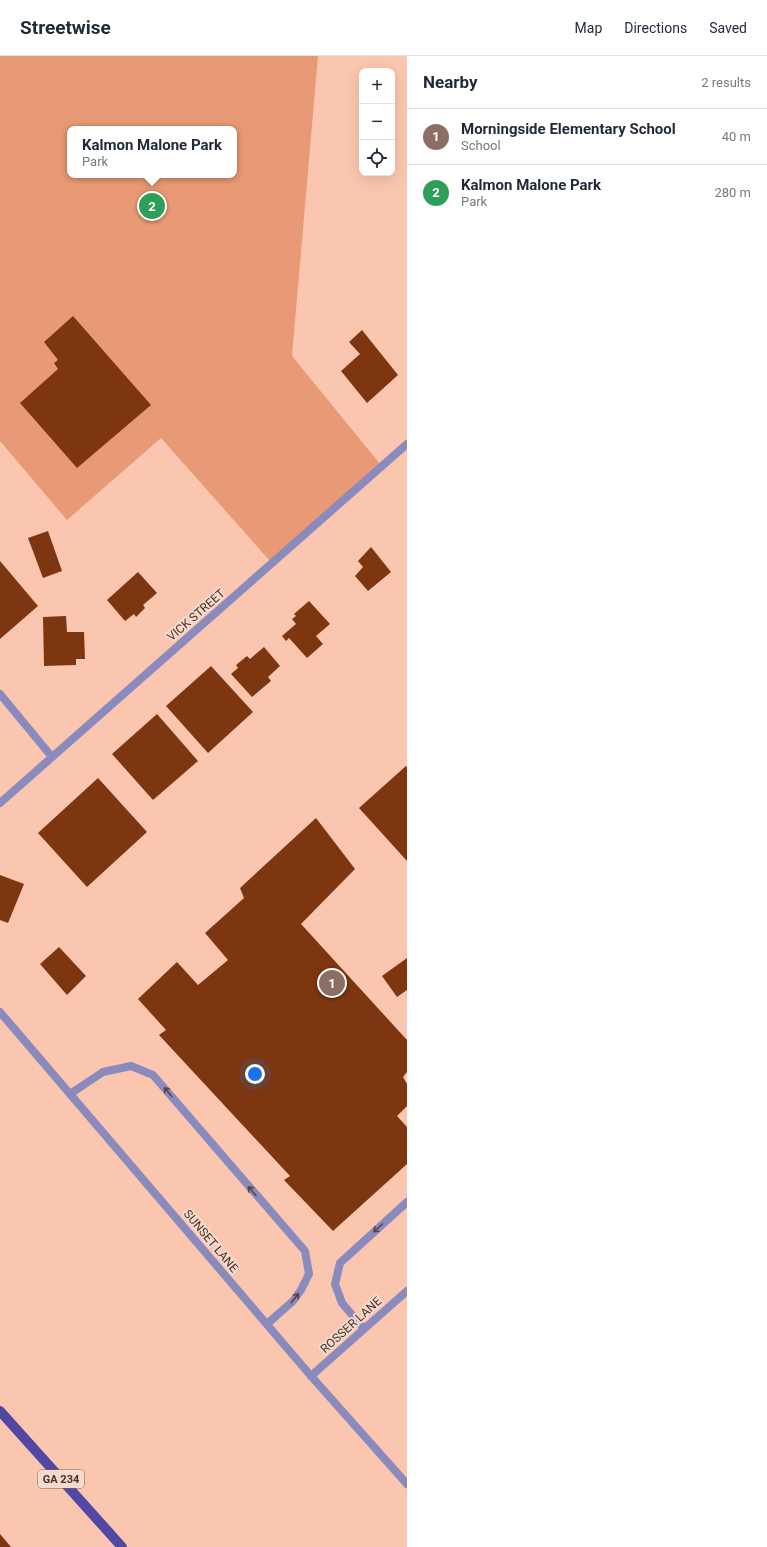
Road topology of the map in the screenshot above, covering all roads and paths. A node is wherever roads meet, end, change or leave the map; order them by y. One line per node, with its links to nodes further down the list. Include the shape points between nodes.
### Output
1 (407, 444): 3 (street, VICK STREET)
2 (0, 694): 3 (street)
3 (52, 757): 4 (street, VICK STREET)
4 (0, 802)
5 (0, 1012): 6 (street, SUNSET LANE)
6 (70, 1094): 9 (street, SUNSET LANE); 9 (street, one-way to 6, via 293,1301 301,1290 309,1274 305,1251 154,1075 131,1066 104,1072)
7 (407, 1202): 10 (street, one-way to 10, via 340,1262 335,1284 342,1303)
8 (407, 1291): 10 (street, ROSSER LANE)
9 (267, 1324): 11 (street, SUNSET LANE)
10 (364, 1329): 11 (street, ROSSER LANE)
11 (311, 1376): 13 (street, SUNSET LANE)
12 (0, 1411): 14 (main road, GA 234)
13 (407, 1484)
14 (122, 1547)

